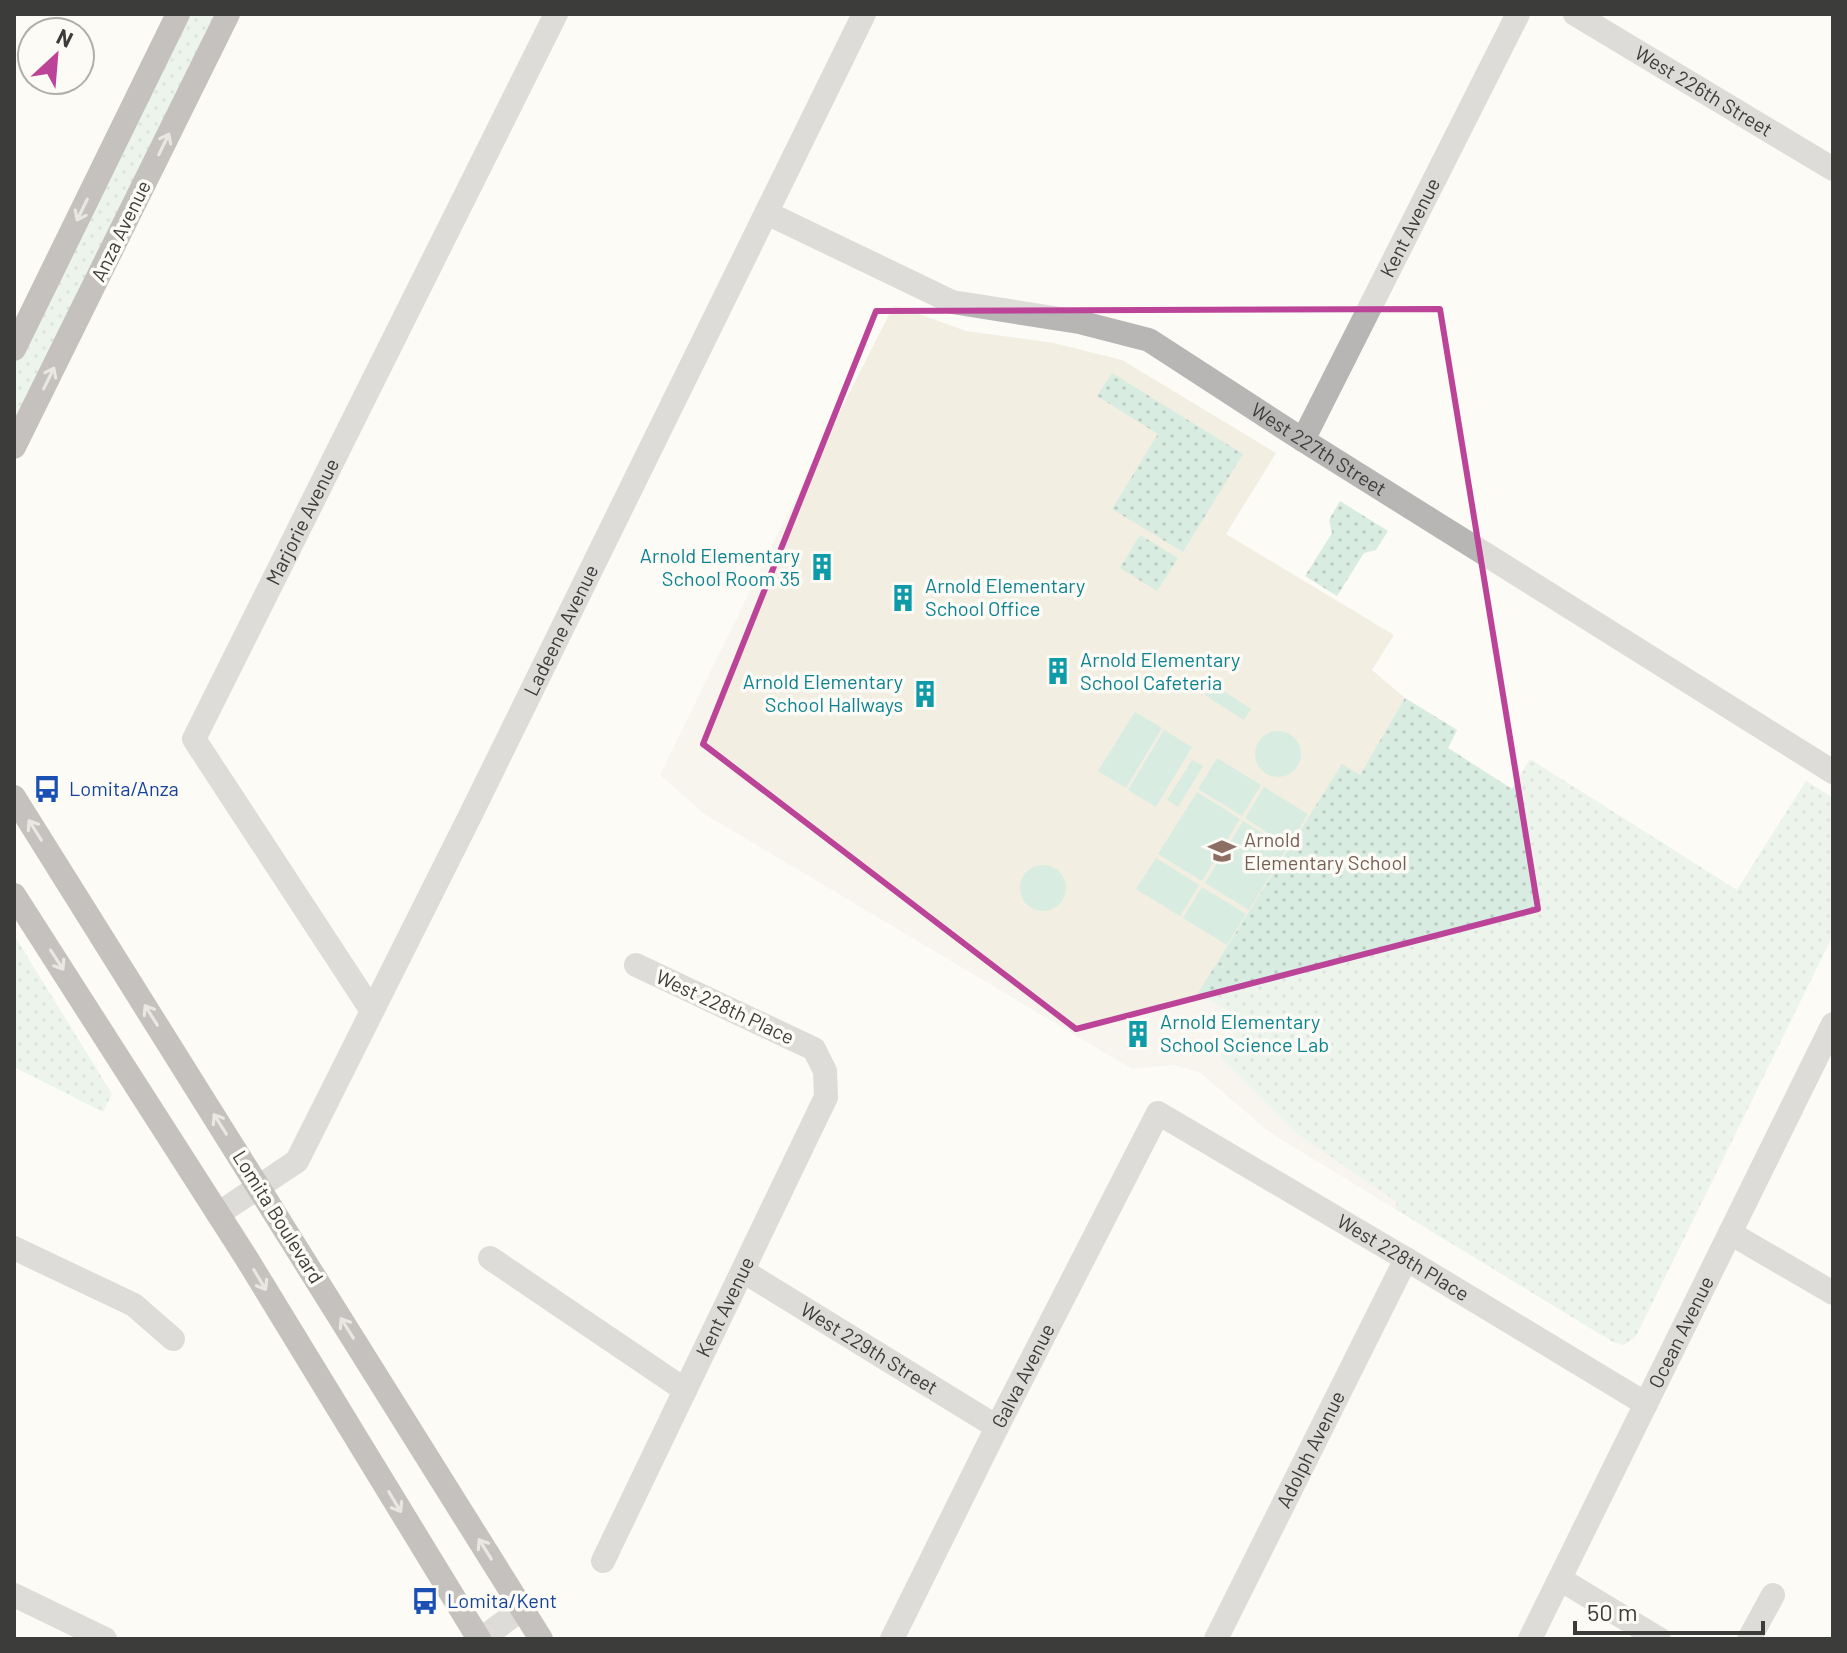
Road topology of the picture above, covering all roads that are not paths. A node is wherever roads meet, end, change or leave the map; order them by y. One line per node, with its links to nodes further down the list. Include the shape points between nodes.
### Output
1 (178, 14): 9 (main road, one-way to 9)
2 (228, 14): 11 (main road, Anza Avenue, one-way to 2)
3 (556, 14): 16 (street, Marjorie Avenue, via 194,739)
4 (864, 14): 8 (street, Ladeene Avenue)
5 (1518, 14): 10 (street, Kent Avenue)
6 (1575, 14): 7 (street, West 226th Street)
7 (1833, 169)
8 (767, 213): 10 (street, West 227th Street, via 952,302 1079,322 1149,340); 16 (street, Ladeene Avenue)
9 (14, 349)
10 (1303, 440): 12 (street, West 227th Street)
11 (14, 447)
12 (1833, 772)
13 (14, 797): 20 (main road, Lomita Boulevard, one-way to 13)
14 (14, 895): 21 (main road, one-way to 21)
15 (636, 965): 18 (street, West 228th Place)
16 (372, 1011): 20 (street, Ladeene Avenue, via 297,1161)
17 (1833, 1024): 22 (street, Ocean Avenue)
18 (814, 1049): 26 (street, Kent Avenue, via 825,1071 826,1097)
19 (1158, 1113): 25 (street, West 228th Place); 31 (street, Galva Avenue)
20 (259, 1186): 21 (street, Ladeene Avenue); 36 (main road, Lomita Boulevard, one-way to 20)
21 (218, 1214): 38 (main road, one-way to 38)
22 (1730, 1233): 27 (street); 30 (street, Ocean Avenue)
23 (14, 1248): 28 (street, via 134,1305)
24 (490, 1258): 29 (street)
25 (1406, 1259): 30 (street, West 228th Place); 41 (street, Adolph Avenue)
26 (743, 1271): 29 (street, Kent Avenue); 31 (street, West 229th Street)
27 (1833, 1293)
28 (173, 1339)
29 (685, 1390): 32 (street, Kent Avenue)
30 (1646, 1404): 33 (street, Ocean Avenue)
31 (997, 1427): 40 (street, Galva Avenue)
32 (603, 1561)
33 (1560, 1579): 42 (street, Ocean Avenue); 43 (street)
34 (14, 1595): 37 (street)
35 (1773, 1595): 44 (street)
36 (522, 1609): 38 (street); 39 (main road, Lomita Boulevard)
37 (105, 1639)
38 (480, 1639)
39 (541, 1639)
40 (892, 1639)
41 (1216, 1639)
42 (1530, 1639)
43 (1659, 1639)
44 (1749, 1639)

